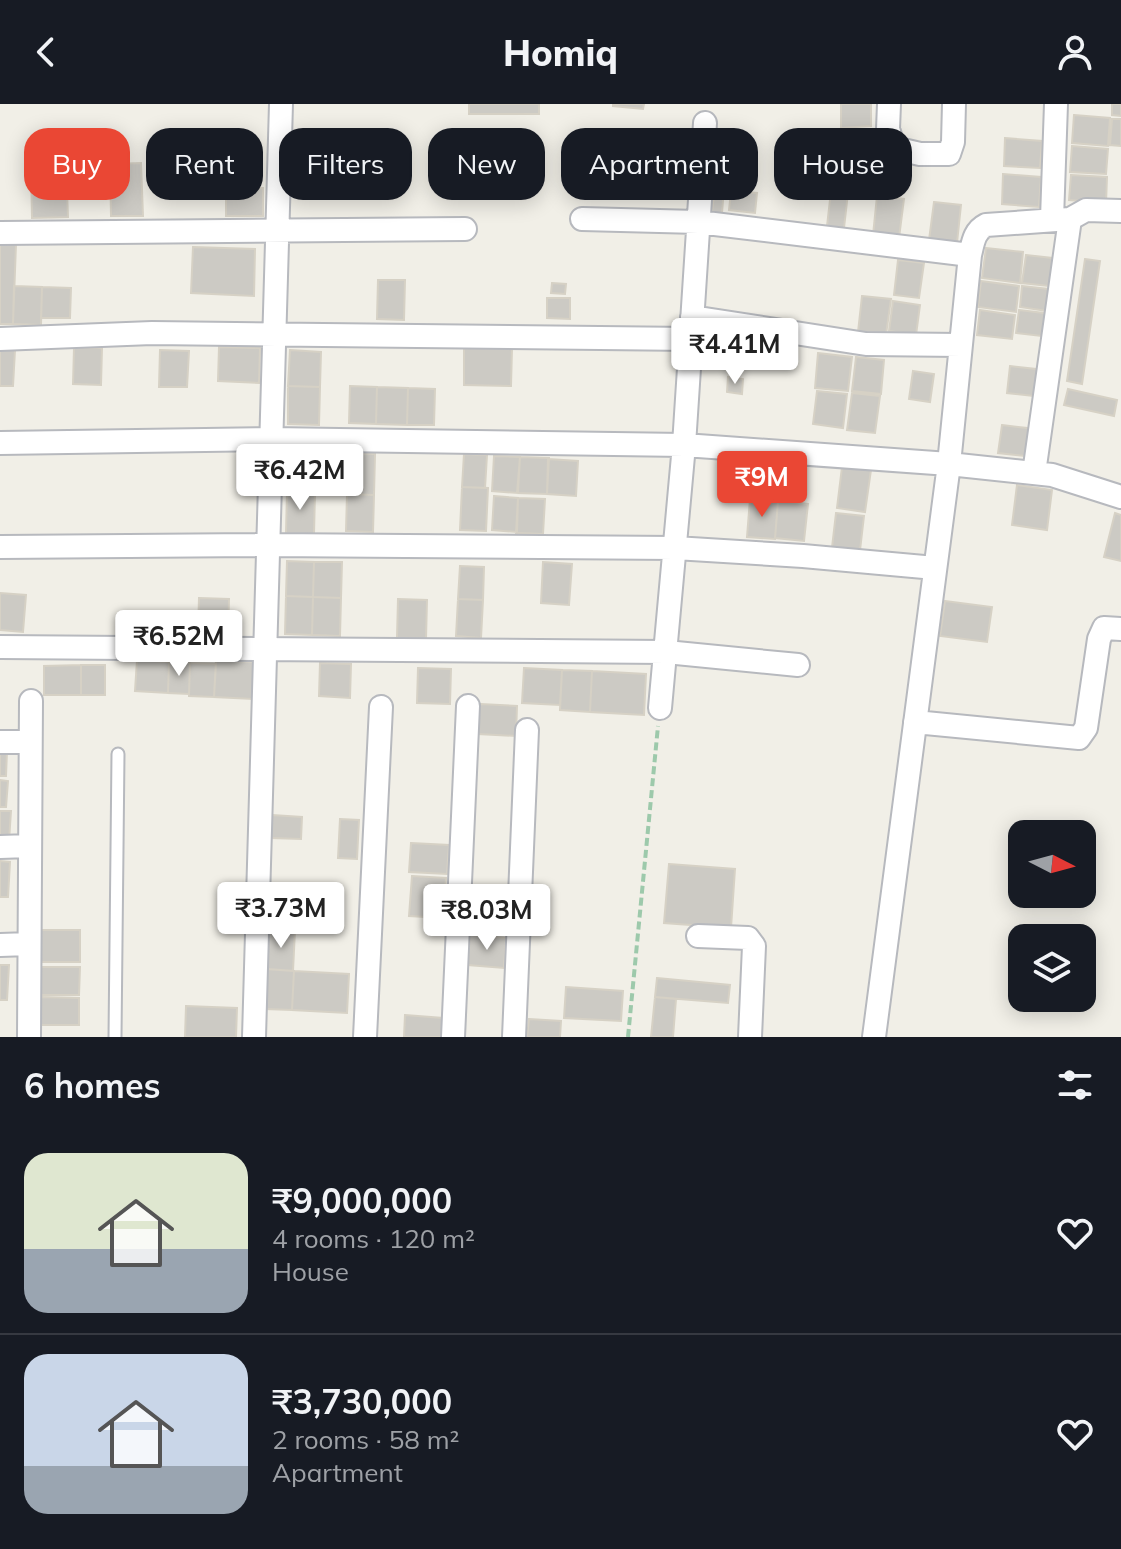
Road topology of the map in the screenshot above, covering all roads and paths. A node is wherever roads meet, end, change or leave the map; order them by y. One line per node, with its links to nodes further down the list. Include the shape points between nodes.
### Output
1 (281, 104): 11 (street)
2 (889, 104): 3 (street, via 894,148 949,154)
3 (954, 104)
4 (1056, 104): 8 (street)
5 (705, 123): 9 (street)
6 (1121, 211): 8 (street, via 1086,210)
7 (582, 219): 9 (street)
8 (1061, 219): 13 (street, via 978,228); 22 (street)
9 (698, 222): 13 (street); 14 (street)
10 (465, 229): 11 (street)
11 (277, 232): 12 (street); 15 (street)
12 (0, 233)
13 (970, 255): 17 (street)
14 (691, 328): 15 (street); 17 (street, via 866,344); 20 (street)
15 (274, 335): 16 (street); 18 (street)
16 (0, 339)
17 (961, 345): 21 (street)
18 (271, 439): 19 (street); 20 (street); 24 (street)
19 (0, 443)
20 (684, 445): 21 (street); 26 (street)
21 (949, 464): 22 (street); 27 (street)
22 (1034, 473): 23 (street)
23 (1121, 497)
24 (268, 545): 25 (street); 26 (street); 30 (street)
25 (0, 547)
26 (675, 548): 27 (street); 31 (street)
27 (935, 568): 37 (street)
28 (1121, 629): 37 (street, via 1104,628 1099,639 1086,728 1079,738)
29 (0, 647): 30 (street)
30 (265, 651): 31 (street); 49 (street)
31 (666, 652): 32 (street); 36 (street)
32 (798, 665)
33 (31, 701): 40 (street)
34 (468, 706): 51 (street)
35 (381, 707): 50 (street)
36 (660, 708): 53 (path)
37 (915, 722): 55 (street)
38 (527, 730): 52 (street)
39 (0, 742): 40 (street)
40 (29, 742): 42 (street)
41 (118, 754): 48 (lane)
42 (29, 846): 43 (street); 45 (street)
43 (0, 847)
44 (698, 936): 54 (street, via 748,938 754,946)
45 (29, 944): 46 (street); 47 (street)
46 (0, 945)
47 (29, 1037)
48 (115, 1037)
49 (254, 1037)
50 (365, 1037)
51 (453, 1037)
52 (514, 1037)
53 (628, 1037)
54 (750, 1037)
55 (874, 1037)

